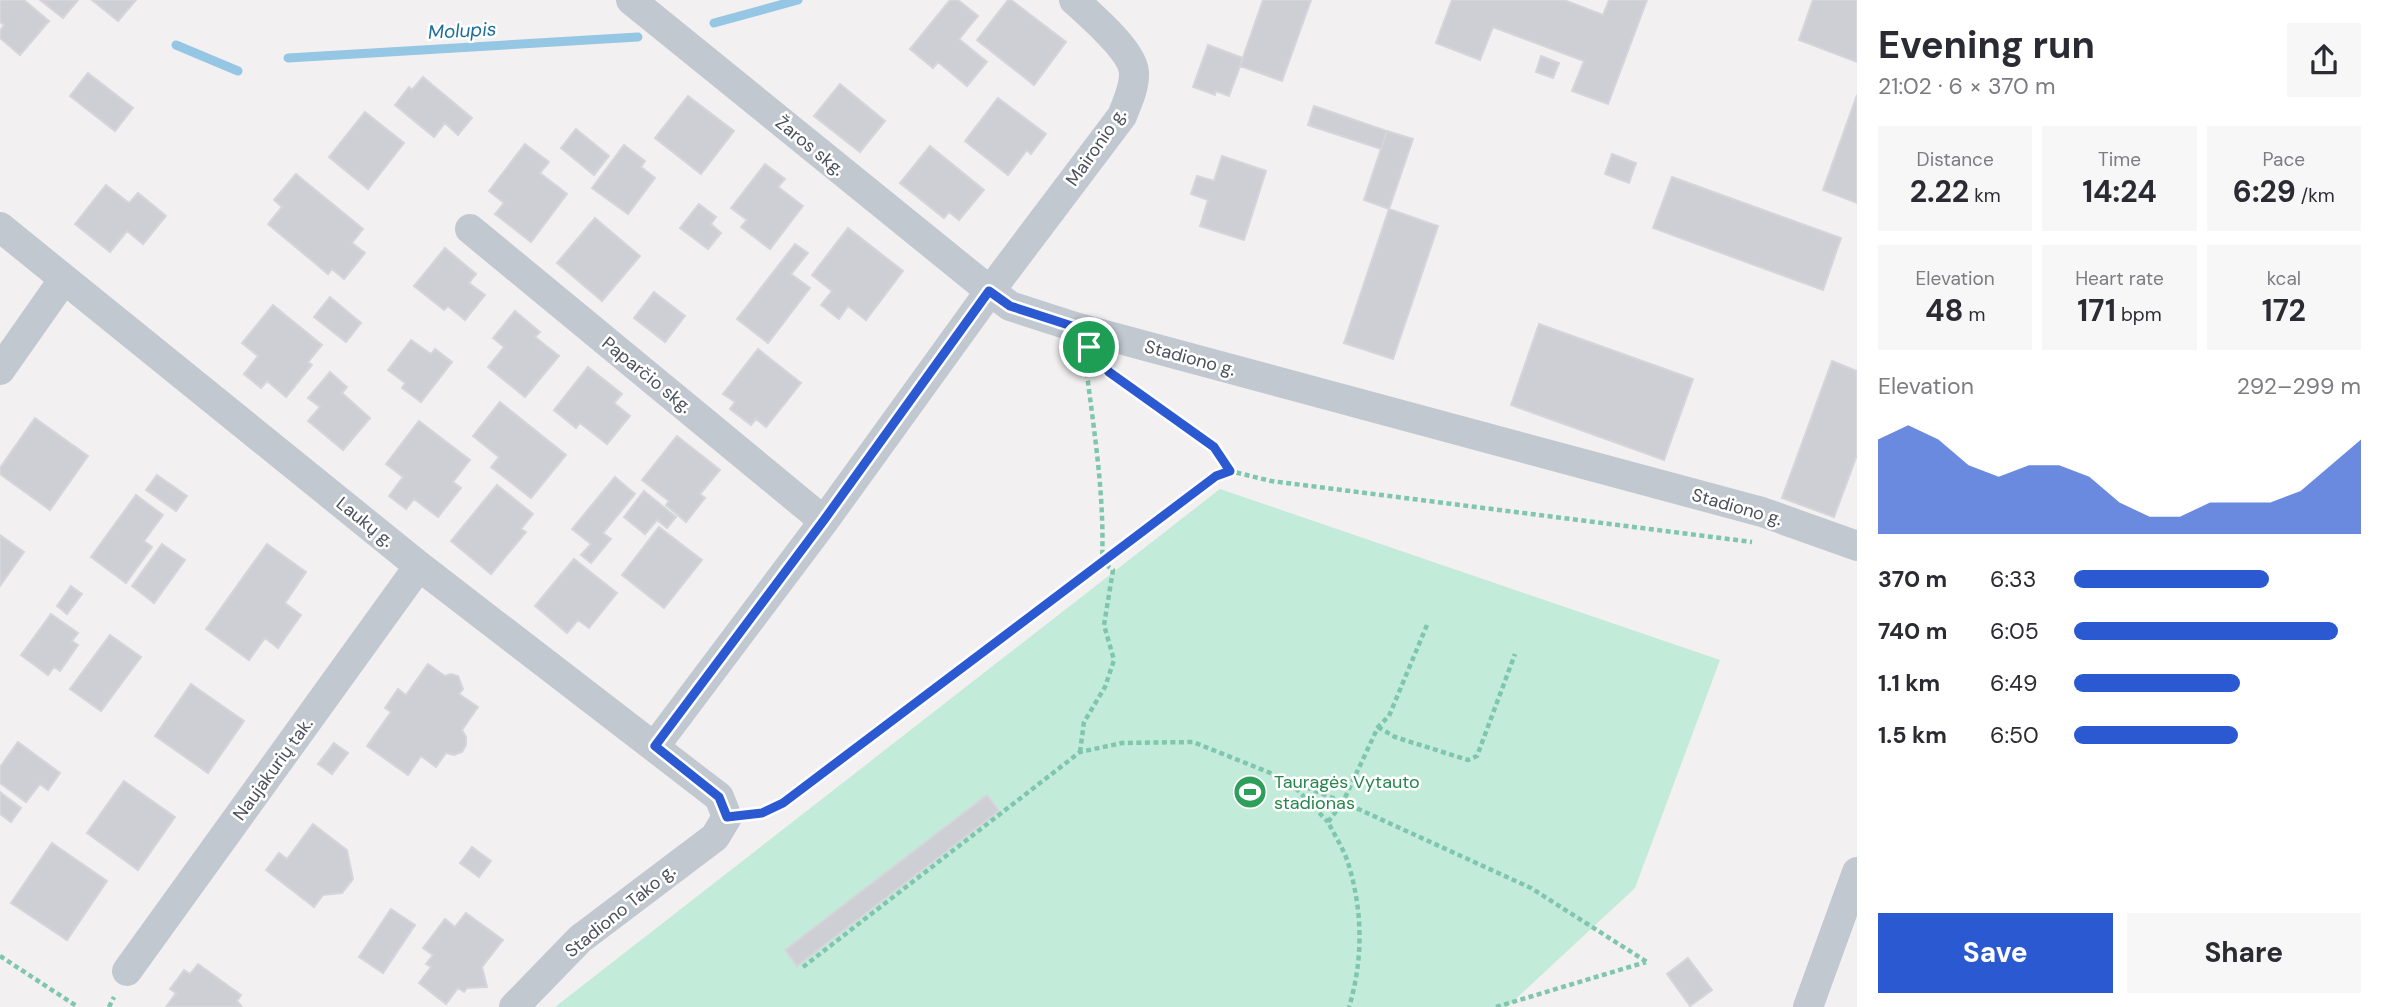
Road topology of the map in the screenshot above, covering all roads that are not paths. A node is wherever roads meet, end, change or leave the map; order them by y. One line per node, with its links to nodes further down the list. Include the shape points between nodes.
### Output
1 (631, 0): 6 (street, Žaros skg.)
2 (1074, 0): 6 (street, Maironio g., via 1123,51 1134,71 1130,93 1122,116)
3 (0, 227): 5 (street, Laukų g.)
4 (470, 229): 8 (street, Paparčio skg.)
5 (64, 279): 7 (street); 10 (street, Laukų g.)
6 (989, 291): 8 (street); 9 (street, Stadiono g., via 1010,306 1075,327 1762,513)
7 (0, 370)
8 (824, 520): 11 (street)
9 (1857, 546)
10 (419, 566): 11 (street, Laukų g.); 14 (street, Naujakurių tak.)
11 (655, 746): 12 (street, Laukų g., via 719,797)
12 (727, 817): 15 (street, Stadiono Tako g., via 715,837 580,939)
13 (1857, 872): 16 (street)
14 (127, 971)
15 (514, 1007)
16 (1808, 1007)

